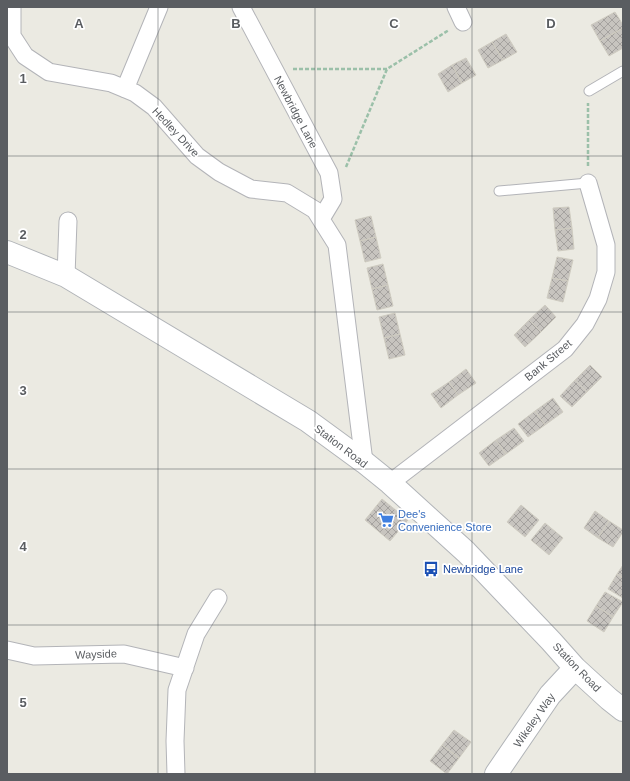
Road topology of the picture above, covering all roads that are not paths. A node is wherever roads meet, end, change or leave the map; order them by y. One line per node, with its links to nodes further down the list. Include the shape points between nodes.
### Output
1 (12, 7): 5 (street, Hedley Drive, via 12,36 25,56 49,72 111,83)
2 (159, 7): 5 (street)
3 (241, 7): 9 (street, Newbridge Lane, via 329,173 333,199)
4 (623, 72): 6 (lane)
5 (125, 89): 9 (street, Hedley Drive, via 154,107 197,156 219,172 251,189 287,193)
6 (589, 91)
7 (588, 183): 8 (lane); 14 (street, Bank Street, via 606,245 606,272 598,299 585,324 565,349)
8 (499, 191)
9 (318, 214): 13 (street, via 338,245)
10 (68, 221): 12 (street)
11 (7, 252): 12 (main road, Station Road)
12 (66, 276): 13 (main road, Station Road, via 308,421)
13 (364, 462): 14 (main road, Station Road)
14 (390, 483): 18 (main road, Station Road, via 466,552)
15 (218, 598): 17 (street, via 196,634)
16 (7, 650): 17 (street, Wayside, via 34,656 124,654)
17 (184, 668): 20 (street, via 178,690)
18 (575, 668): 19 (main road, Station Road); 21 (main road, Wikeley Way, via 550,695)
19 (623, 710)
20 (176, 774)
21 (496, 774)

